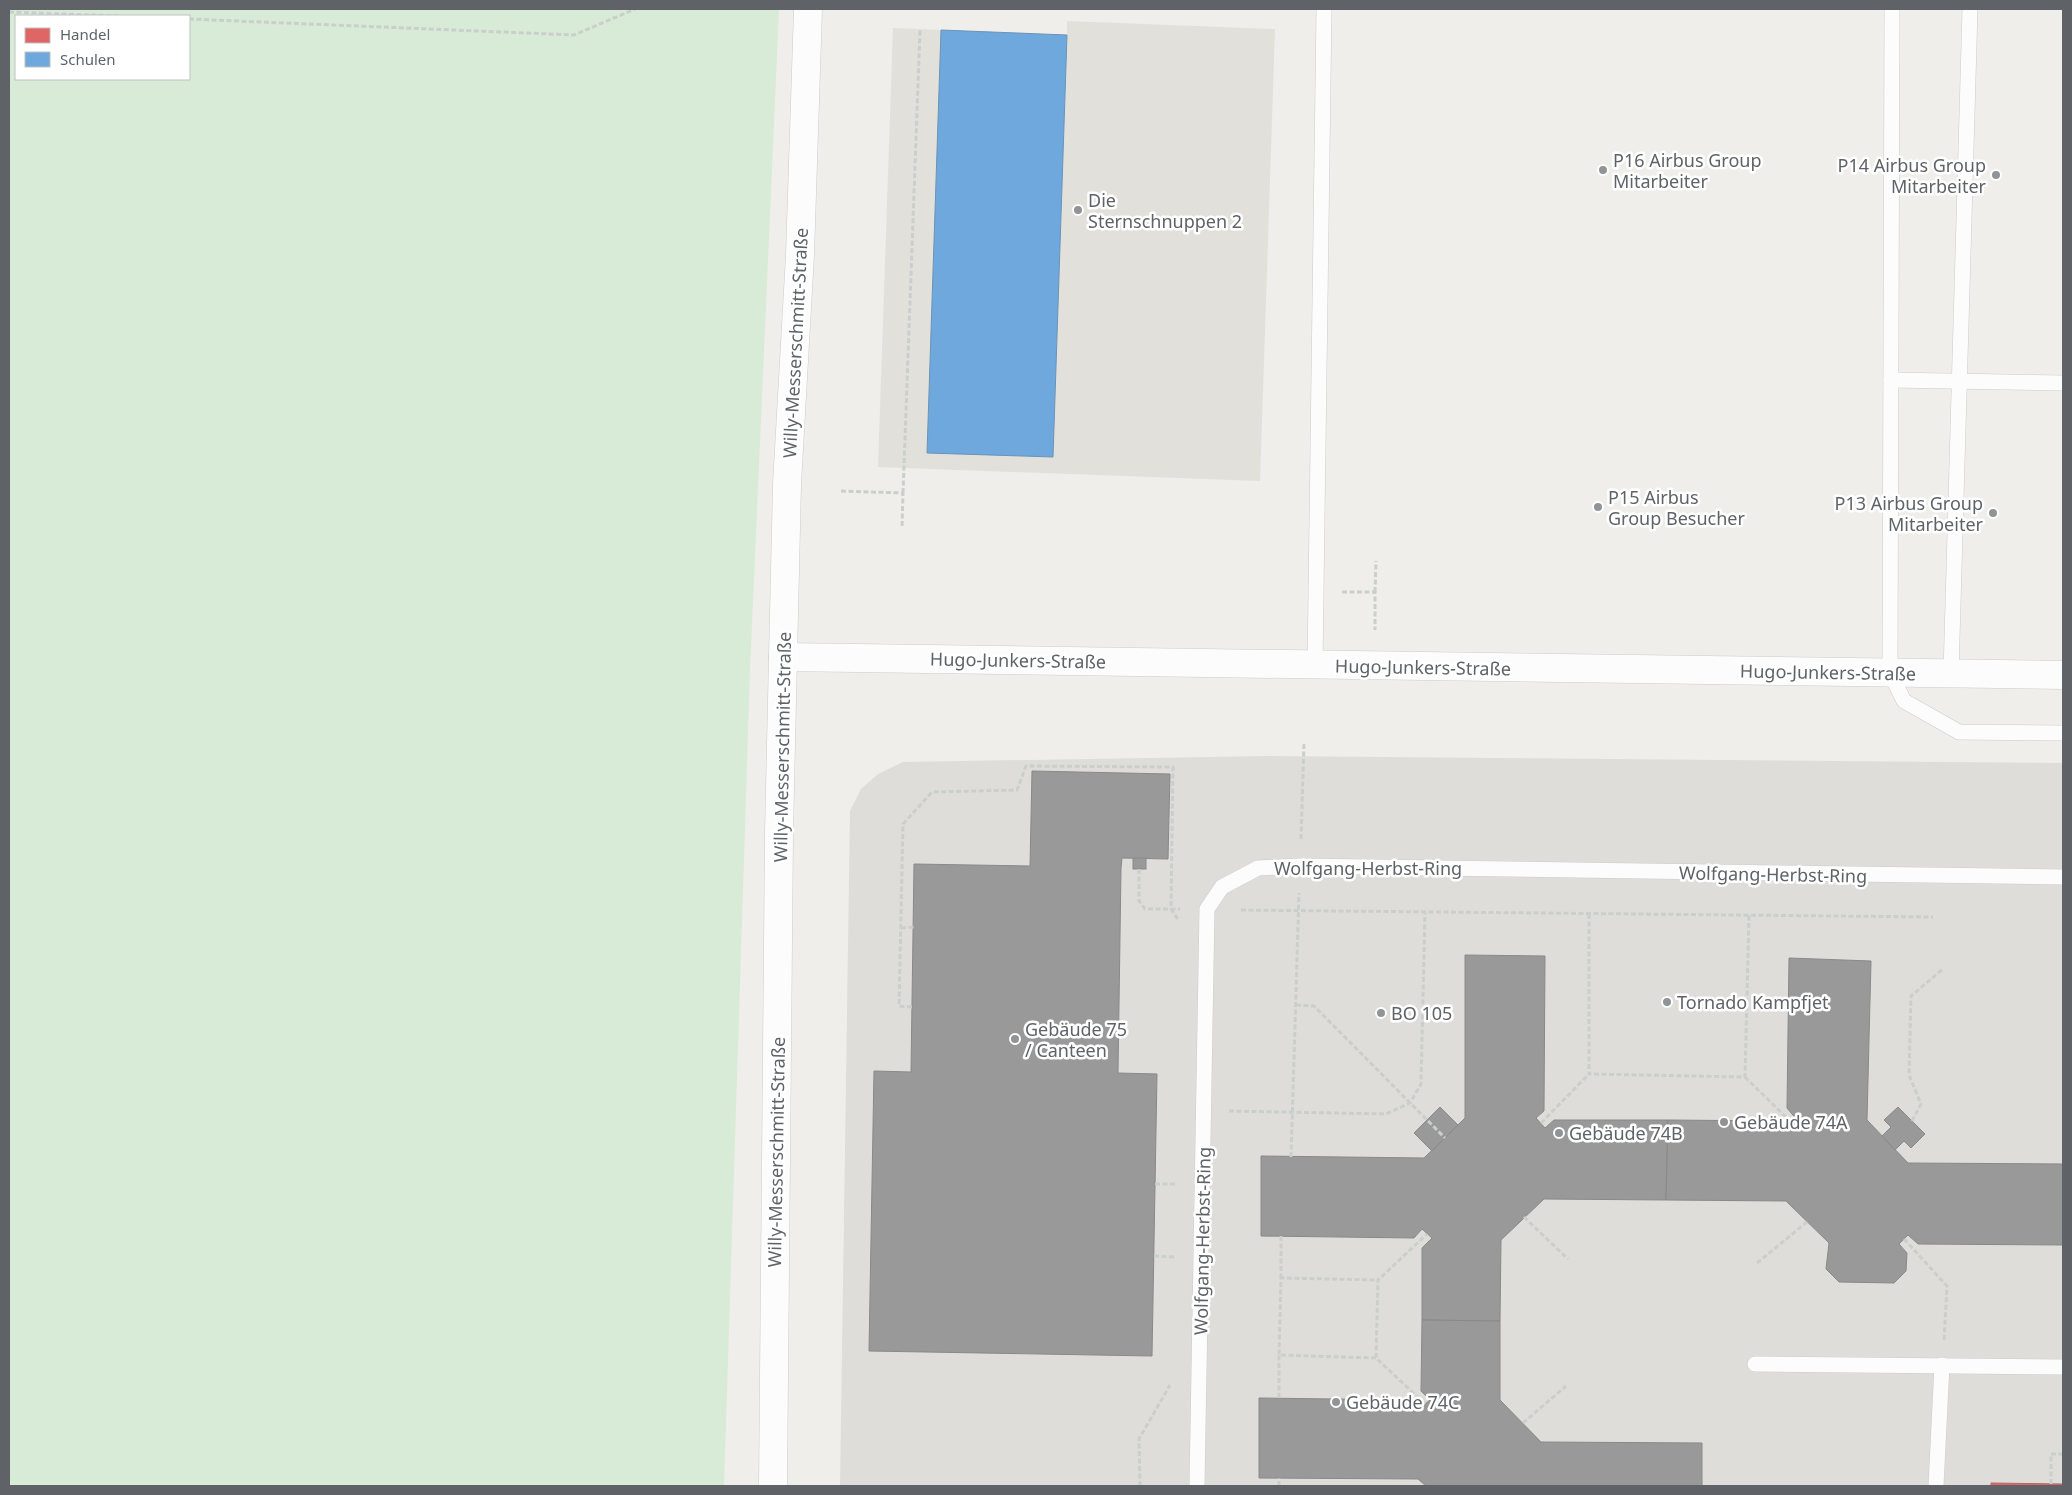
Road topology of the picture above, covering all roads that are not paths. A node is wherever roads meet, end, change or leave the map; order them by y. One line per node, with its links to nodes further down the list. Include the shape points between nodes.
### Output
1 (808, 9): 8 (street, Willy-Messerschmitt-Straße)
2 (1324, 9): 9 (lane)
3 (1892, 9): 5 (lane)
4 (1970, 9): 6 (lane)
5 (1891, 380): 6 (lane); 10 (lane)
6 (1959, 381): 7 (lane); 11 (lane)
7 (2063, 383)
8 (783, 656): 9 (street, Hugo-Junkers-Straße); 18 (street, Willy-Messerschmitt-Straße)
9 (1315, 666): 10 (street, Hugo-Junkers-Straße)
10 (1890, 672): 11 (street, Hugo-Junkers-Straße); 13 (lane, via 1904,701 1959,732)
11 (1951, 674): 12 (street, Hugo-Junkers-Straße)
12 (2063, 675)
13 (2063, 732)
14 (2063, 877): 19 (lane, Wolfgang-Herbst-Ring, via 1300,866 1258,868 1222,887 1207,909)
15 (1755, 1364): 16 (lane)
16 (1942, 1366): 17 (lane); 20 (lane)
17 (2063, 1367)
18 (773, 1486)
19 (1197, 1486)
20 (1936, 1486)

